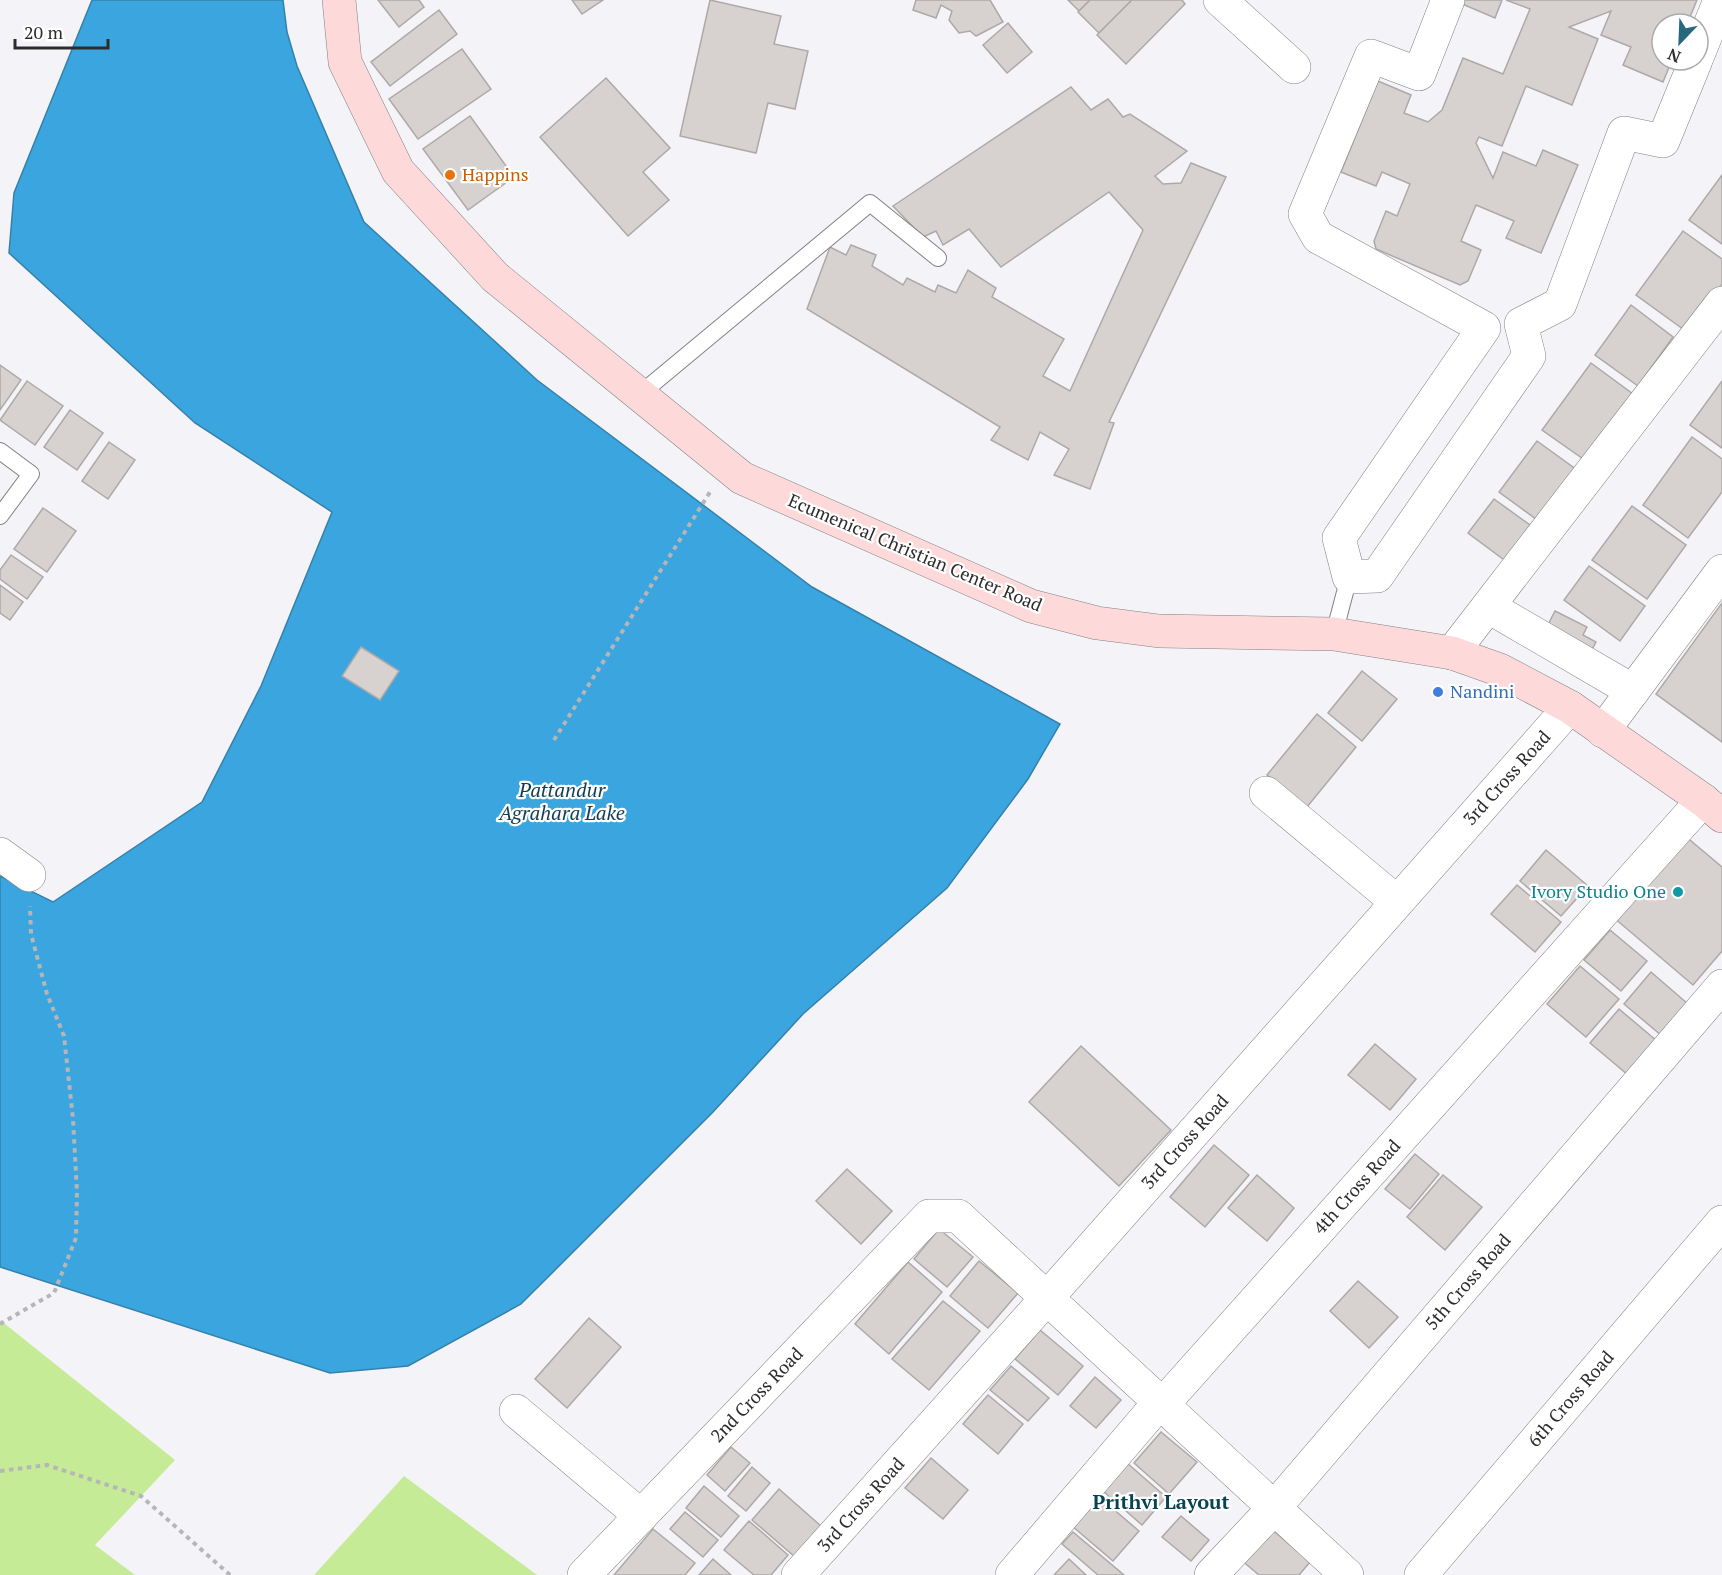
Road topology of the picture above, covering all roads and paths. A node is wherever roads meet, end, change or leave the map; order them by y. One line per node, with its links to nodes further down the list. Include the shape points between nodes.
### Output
1 (339, 0): 12 (street, Ecumenical Christian Center Road, via 345,62 398,171 495,277)
2 (1220, 0): 6 (street)
3 (1448, 0): 11 (street, via 1419,74 1371,56 1305,214 1318,237)
4 (1720, 0): 5 (street)
5 (1710, 25)
6 (1294, 67)
7 (1691, 72): 10 (street, via 1663,141 1624,133 1560,304)
8 (938, 258): 12 (lane, via 870,203)
9 (1722, 303): 18 (street)
10 (1521, 324): 11 (lane); 17 (street, via 1529,356 1377,576)
11 (1484, 328): 17 (street, via 1339,538)
12 (639, 395): 14 (street, Ecumenical Christian Center Road)
13 (0, 451): 15 (lane, via 31,474)
14 (726, 466): 19 (street, Ecumenical Christian Center Road, via 742,478 1031,606 1097,623 1159,631); 24 (path)
15 (0, 516)
16 (1722, 571): 21 (street)
17 (1349, 577): 19 (lane)
18 (1489, 607): 20 (street); 21 (street)
19 (1334, 634): 20 (street, Ecumenical Christian Center Road)
20 (1452, 653): 22 (street, Ecumenical Christian Center Road, via 1500,670)
21 (1633, 691): 23 (street)
22 (1570, 707): 23 (street, Ecumenical Christian Center Road); 29 (street, 3rd Cross Road)
23 (1603, 730): 26 (street, Ecumenical Christian Center Road)
24 (554, 740)
25 (1266, 793): 29 (street)
26 (1713, 808): 34 (street, 4th Cross Road)
27 (0, 854): 28 (street)
28 (29, 875): 33 (path, via 31,934 47,994 64,1036 73,1119 76,1238 54,1293)
29 (1397, 902): 32 (street, 3rd Cross Road)
30 (1722, 986): 37 (street, 5th Cross Road)
31 (1722, 1222): 45 (street, 6th Cross Road)
32 (1047, 1298): 34 (street); 38 (street, 2nd Cross Road, via 958,1216 929,1215); 41 (street, 3rd Cross Road)
33 (0, 1324)
34 (1163, 1404): 37 (street); 42 (street, 4th Cross Road, via 1153,1410)
35 (516, 1412): 38 (street)
36 (0, 1471): 39 (path, via 47,1465 141,1496)
37 (1275, 1507): 43 (street, 5th Cross Road); 44 (street)
38 (641, 1516): 40 (street, 2nd Cross Road)
39 (230, 1575)
40 (584, 1575)
41 (798, 1575)
42 (1012, 1575)
43 (1211, 1575)
44 (1347, 1575)
45 (1421, 1575)

